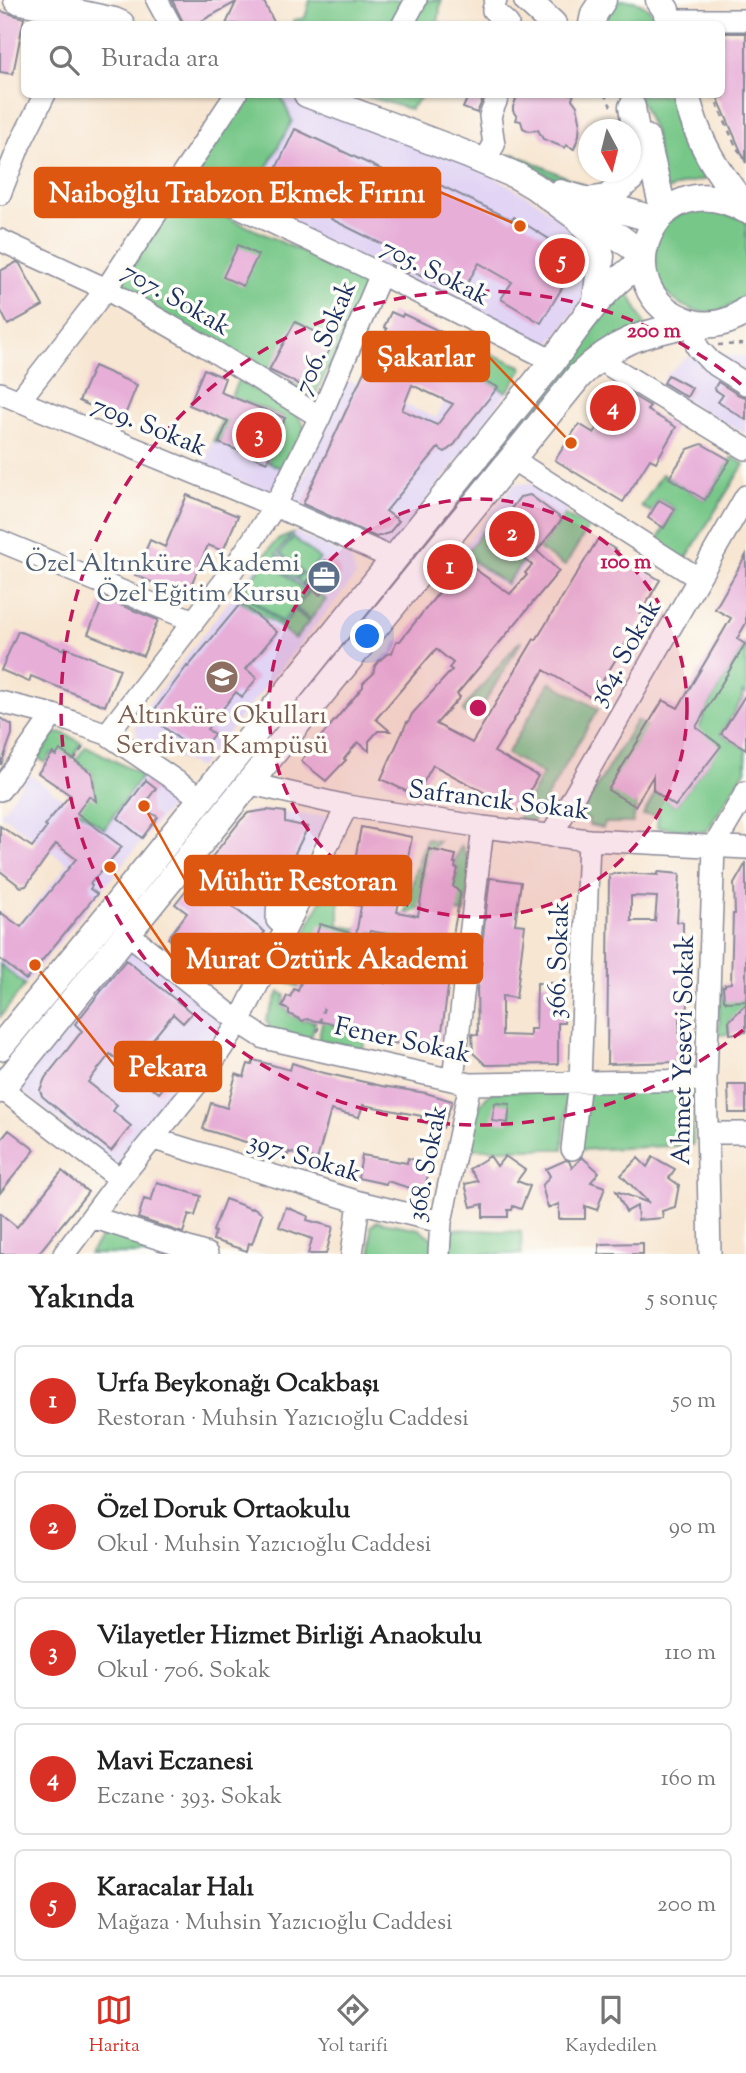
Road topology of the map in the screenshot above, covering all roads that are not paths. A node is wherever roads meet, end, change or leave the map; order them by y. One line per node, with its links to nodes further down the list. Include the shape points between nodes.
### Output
1 (17, 0): 8 (main road)
2 (158, 0): 11 (street)
3 (415, 0): 12 (street)
4 (496, 0): 13 (street, via 493,9)
5 (527, 0): 14 (main road)
6 (603, 0): 15 (main road)
7 (666, 11): 10 (street)
8 (45, 15): 9 (main road)
9 (83, 20)
10 (746, 20)
11 (168, 21)
12 (404, 21)
13 (505, 21)
14 (550, 21)
15 (593, 21)
16 (29, 98): 25 (street)
17 (43, 98): 25 (street)
18 (233, 98): 27 (street)
19 (332, 98): 22 (main road)
20 (497, 98): 26 (street, via 490,116 494,145)
21 (686, 98): 24 (main road)
22 (350, 101): 26 (main road)
23 (629, 101): 30 (main road, via 640,158 631,178 607,198); 32 (main road, via 645,132)
24 (695, 127): 28 (main road); 31 (main road, via 715,168)
25 (20, 144): 29 (street)
26 (484, 162): 30 (main road)
27 (180, 179): 35 (street, 705. Sokak); 36 (street)
28 (746, 183)
29 (0, 194)
30 (580, 209): 32 (main road); 34 (main road); 37 (main road, via 601,257)
31 (746, 209): 32 (main road, via 732,201 696,197)
32 (661, 216): 34 (main road, via 649,233)
33 (0, 240): 36 (street, 707. Sokak)
34 (643, 258): 37 (main road); 38 (main road, via 652,294 677,317)
35 (381, 274): 41 (street, 705. Sokak); 44 (street, 706. Sokak)
36 (106, 289): 43 (street); 44 (street, 707. Sokak)
37 (596, 302): 41 (main road)
38 (694, 323): 39 (main road); 40 (main road, via 636,336); 42 (street, via 698,347 711,362)
39 (733, 326)
40 (597, 358): 45 (street); 46 (main road)
41 (553, 361): 50 (main road)
42 (746, 384)
43 (10, 397): 48 (street, 709. Sokak)
44 (320, 417): 48 (street, 706. Sokak)
45 (746, 449)
46 (512, 459): 51 (street); 56 (main road)
47 (746, 496): 51 (street, 364. Sokak)
48 (275, 506): 50 (street, 709. Sokak); 52 (street, 706. Sokak)
49 (0, 541): 52 (street)
50 (394, 559): 59 (main road)
51 (698, 578): 62 (street, 364. Sokak)
52 (194, 621): 55 (street, 706. Sokak)
53 (0, 702): 54 (street)
54 (53, 715): 55 (street); 57 (street)
55 (107, 734): 59 (street)
56 (247, 783): 60 (street, Safrancık Sokak); 68 (main road)
57 (0, 790)
58 (746, 792): 64 (street)
59 (201, 798): 70 (main road)
60 (347, 806): 61 (street, Safrancık Sokak); 67 (street)
61 (483, 827): 62 (street, Safrancık Sokak); 72 (street, 368. Sokak)
62 (551, 836): 63 (street, Safrancık Sokak)
63 (589, 840): 64 (street, Safrancık Sokak); 73 (street, 366. Sokak)
64 (714, 846): 65 (street, Safrancık Sokak); 71 (street, Ahmet Yesevi Sokak)
65 (746, 848)
66 (278, 893): 67 (street, via 277,920)
67 (286, 928): 69 (street)
68 (126, 932): 69 (street, Fener Sokak); 74 (main road)
69 (239, 1022): 72 (street, Fener Sokak, via 264,1038); 77 (street)
70 (0, 1047)
71 (706, 1080): 73 (street, Fener Sokak); 75 (street, Ahmet Yesevi Sokak)
72 (462, 1081): 73 (street, Fener Sokak); 82 (street, 368. Sokak)
73 (580, 1081): 78 (street, 366. Sokak)
74 (1, 1089): 79 (street)
75 (708, 1133): 76 (street); 87 (street, Ahmet Yesevi Sokak)
76 (746, 1133)
77 (154, 1139): 79 (street); 80 (street, 397. Sokak)
78 (572, 1149)
79 (120, 1179): 81 (street)
80 (359, 1202): 82 (street, 397. Sokak); 85 (street)
81 (92, 1217): 83 (street); 84 (street)
82 (441, 1222): 86 (street, 368. Sokak)
83 (64, 1254)
84 (207, 1254)
85 (352, 1254)
86 (439, 1254)
87 (709, 1254)

